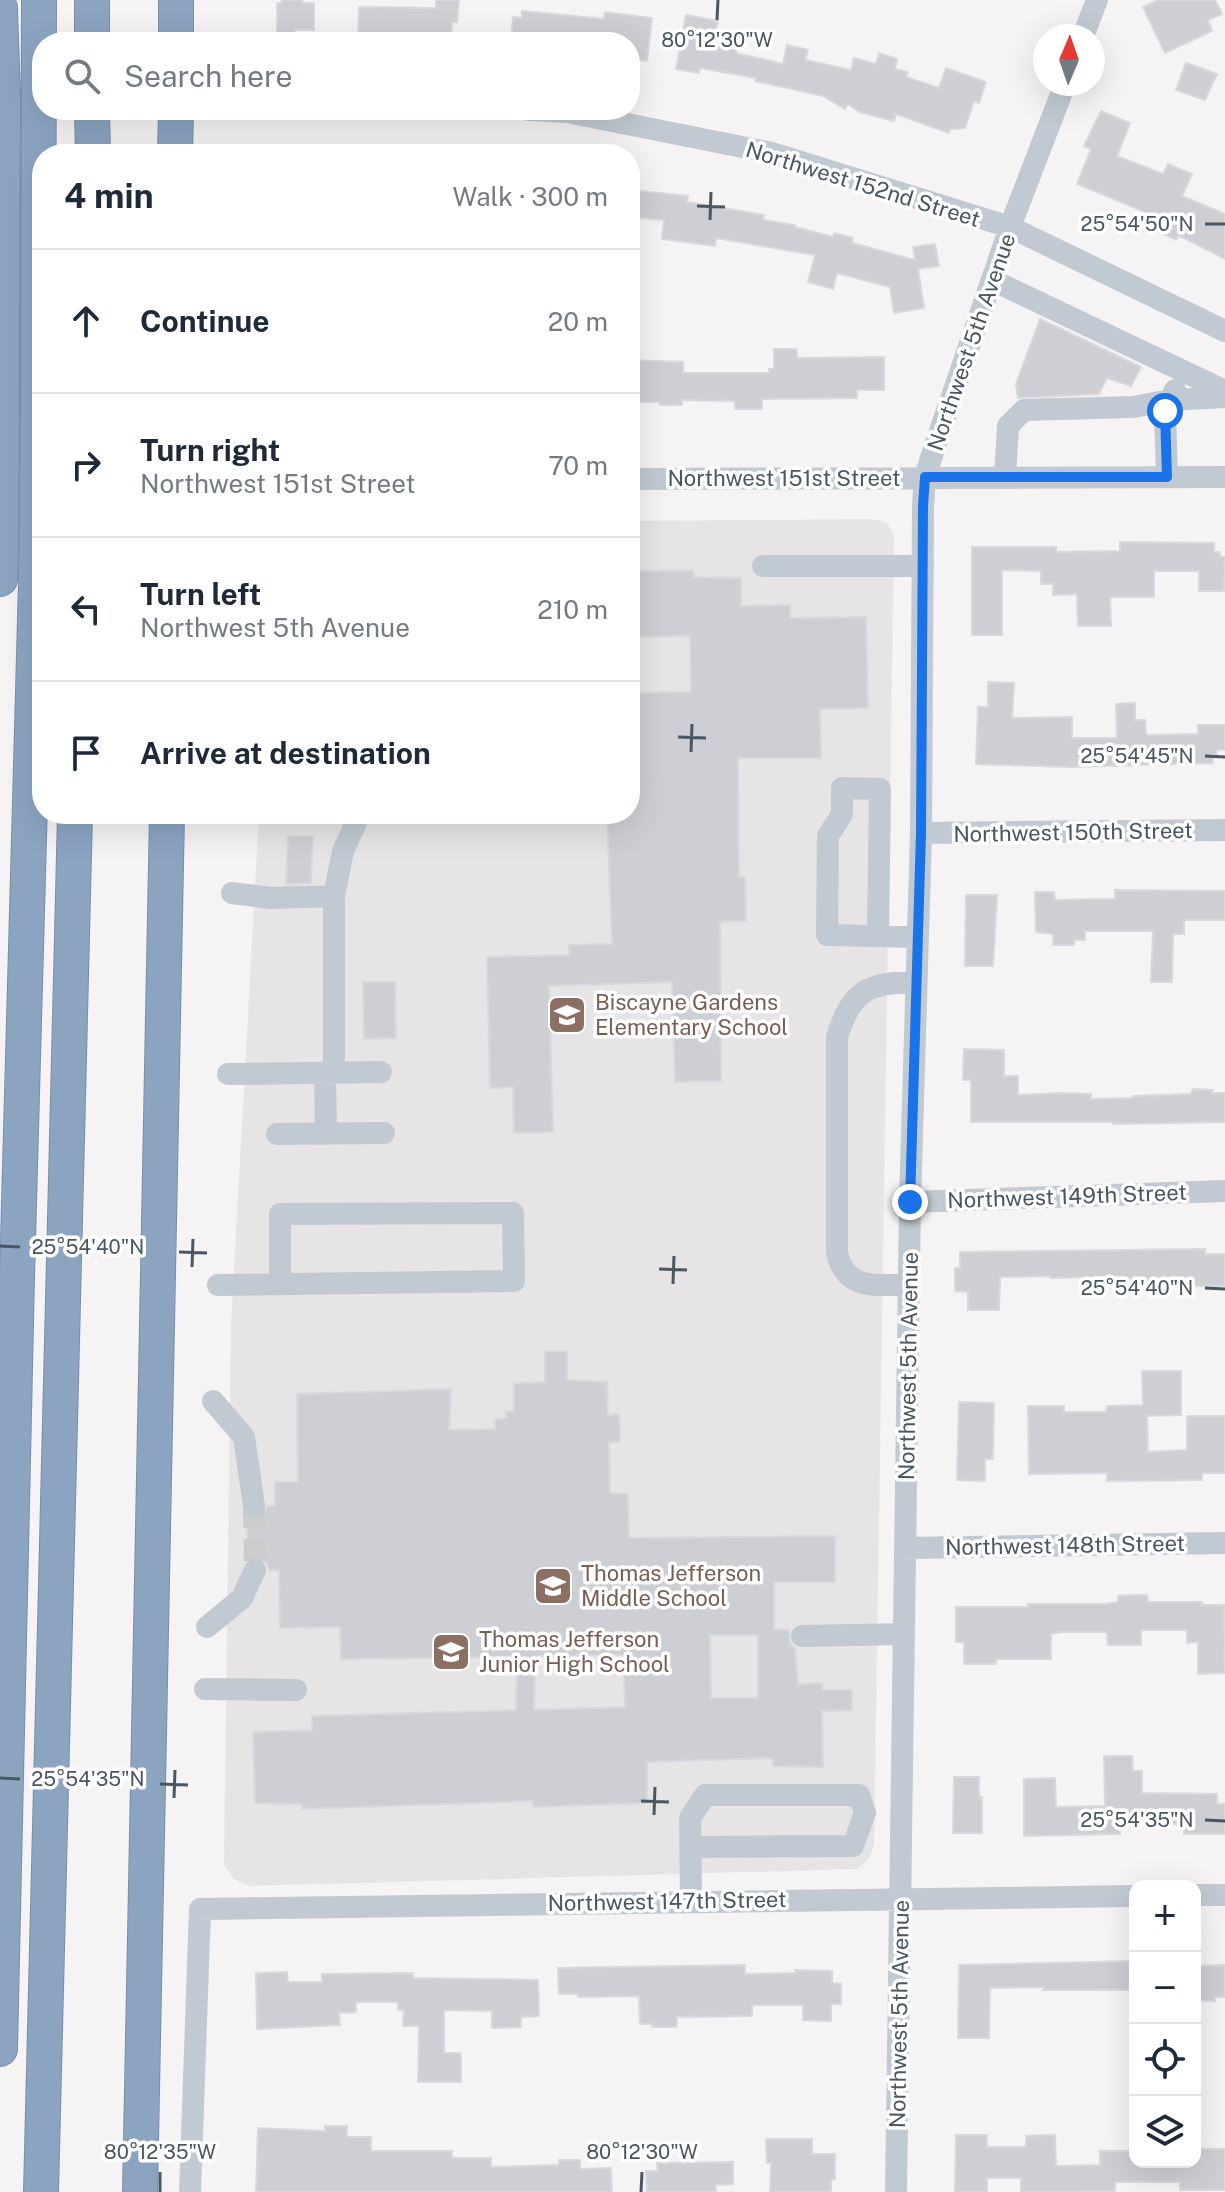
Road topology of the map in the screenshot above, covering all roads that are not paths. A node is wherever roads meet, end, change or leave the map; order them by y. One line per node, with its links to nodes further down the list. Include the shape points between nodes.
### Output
1 (39, 0): 8 (highway, bridge)
2 (83, 0): 9 (highway)
3 (92, 0): 10 (highway)
4 (176, 0): 11 (highway)
5 (1097, 0): 7 (street)
6 (0, 8): 28 (highway)
7 (1088, 24)
8 (39, 32)
9 (83, 32)
10 (92, 32)
11 (176, 32)
12 (1060, 96): 22 (street, Northwest 5th Avenue)
13 (39, 120): 18 (highway, bridge)
14 (83, 120): 19 (highway)
15 (92, 120): 20 (highway)
16 (176, 120): 21 (highway)
17 (607, 120): 22 (street, Northwest 152nd Street, via 772,153)
18 (39, 144)
19 (83, 144)
20 (93, 144)
21 (175, 144)
22 (1010, 227): 23 (street, Northwest 5th Avenue); 24 (street, Northwest 152nd Street)
23 (992, 280): 25 (street); 31 (street, Northwest 5th Avenue)
24 (1225, 331)
25 (1184, 371): 26 (street); 27 (street)
26 (1225, 394): 27 (street)
27 (1170, 400): 32 (street, via 1133,407 1024,410 1008,426); 33 (street, via 1165,411)
28 (2, 421): 38 (highway, bridge)
29 (0, 458): 30 (street)
30 (32, 458)
31 (925, 477): 32 (street, Northwest 151st Street); 35 (street, Northwest 151st Street); 40 (street, Northwest 5th Avenue)
32 (1005, 477): 33 (street, Northwest 151st Street)
33 (1167, 477): 34 (street, Northwest 151st Street)
34 (1225, 477)
35 (640, 479)
36 (32, 508): 37 (street)
37 (0, 509)
38 (1, 546): 41 (highway)
39 (763, 566): 40 (street)
40 (923, 566): 48 (street, Northwest 5th Avenue)
41 (0, 579)
42 (32, 728): 82 (highway, bridge)
43 (75, 824): 62 (highway)
44 (84, 824): 62 (highway, via 73,1226)
45 (167, 824): 84 (highway)
46 (355, 824): 50 (street, via 343,851)
47 (1225, 830): 48 (street, Northwest 150th Street)
48 (921, 833): 52 (street, Northwest 5th Avenue)
49 (232, 893): 50 (street)
50 (334, 896): 54 (street)
51 (878, 936): 51 (street, via 827,935 828,836 842,814 842,788 880,789); 52 (street)
52 (917, 937): 53 (street, Northwest 5th Avenue)
53 (916, 983): 61 (street, Northwest 5th Avenue); 65 (street, via 891,982 863,991 844,1012 837,1037 840,1266 862,1284)
54 (330, 1072): 55 (street); 56 (street); 59 (street)
55 (381, 1072)
56 (228, 1074)
57 (384, 1133): 59 (street)
58 (277, 1134): 59 (street)
59 (326, 1134)
60 (1225, 1191): 61 (street, Northwest 149th Street)
61 (910, 1202): 65 (street, Northwest 5th Avenue)
62 (64, 1273): 83 (highway)
63 (280, 1284): 63 (street, via 514,1281 513,1213 280,1214); 64 (street)
64 (218, 1285)
65 (909, 1285): 69 (street, Northwest 5th Avenue)
66 (213, 1401): 67 (street, via 244,1437)
67 (254, 1506)
68 (1225, 1543): 69 (street, Northwest 148th Street)
69 (905, 1548): 72 (street, Northwest 5th Avenue)
70 (255, 1570): 71 (street, via 242,1598)
71 (207, 1627)
72 (904, 1634): 73 (street); 80 (street, Northwest 5th Avenue)
73 (802, 1636)
74 (205, 1689): 75 (street)
75 (296, 1690)
76 (692, 1847): 76 (street, via 853,1846 865,1813 859,1795 705,1795 690,1818); 81 (street)
77 (1201, 1895): 78 (street)
78 (1225, 1895)
79 (1129, 1896): 80 (street, Northwest 147th Street)
80 (901, 1898): 81 (street, Northwest 147th Street); 86 (street, Northwest 5th Avenue)
81 (691, 1901): 85 (street, Northwest 147th Street, via 200,1909)
82 (0, 2049)
83 (41, 2192)
84 (140, 2192)
85 (190, 2192)
86 (896, 2192)

